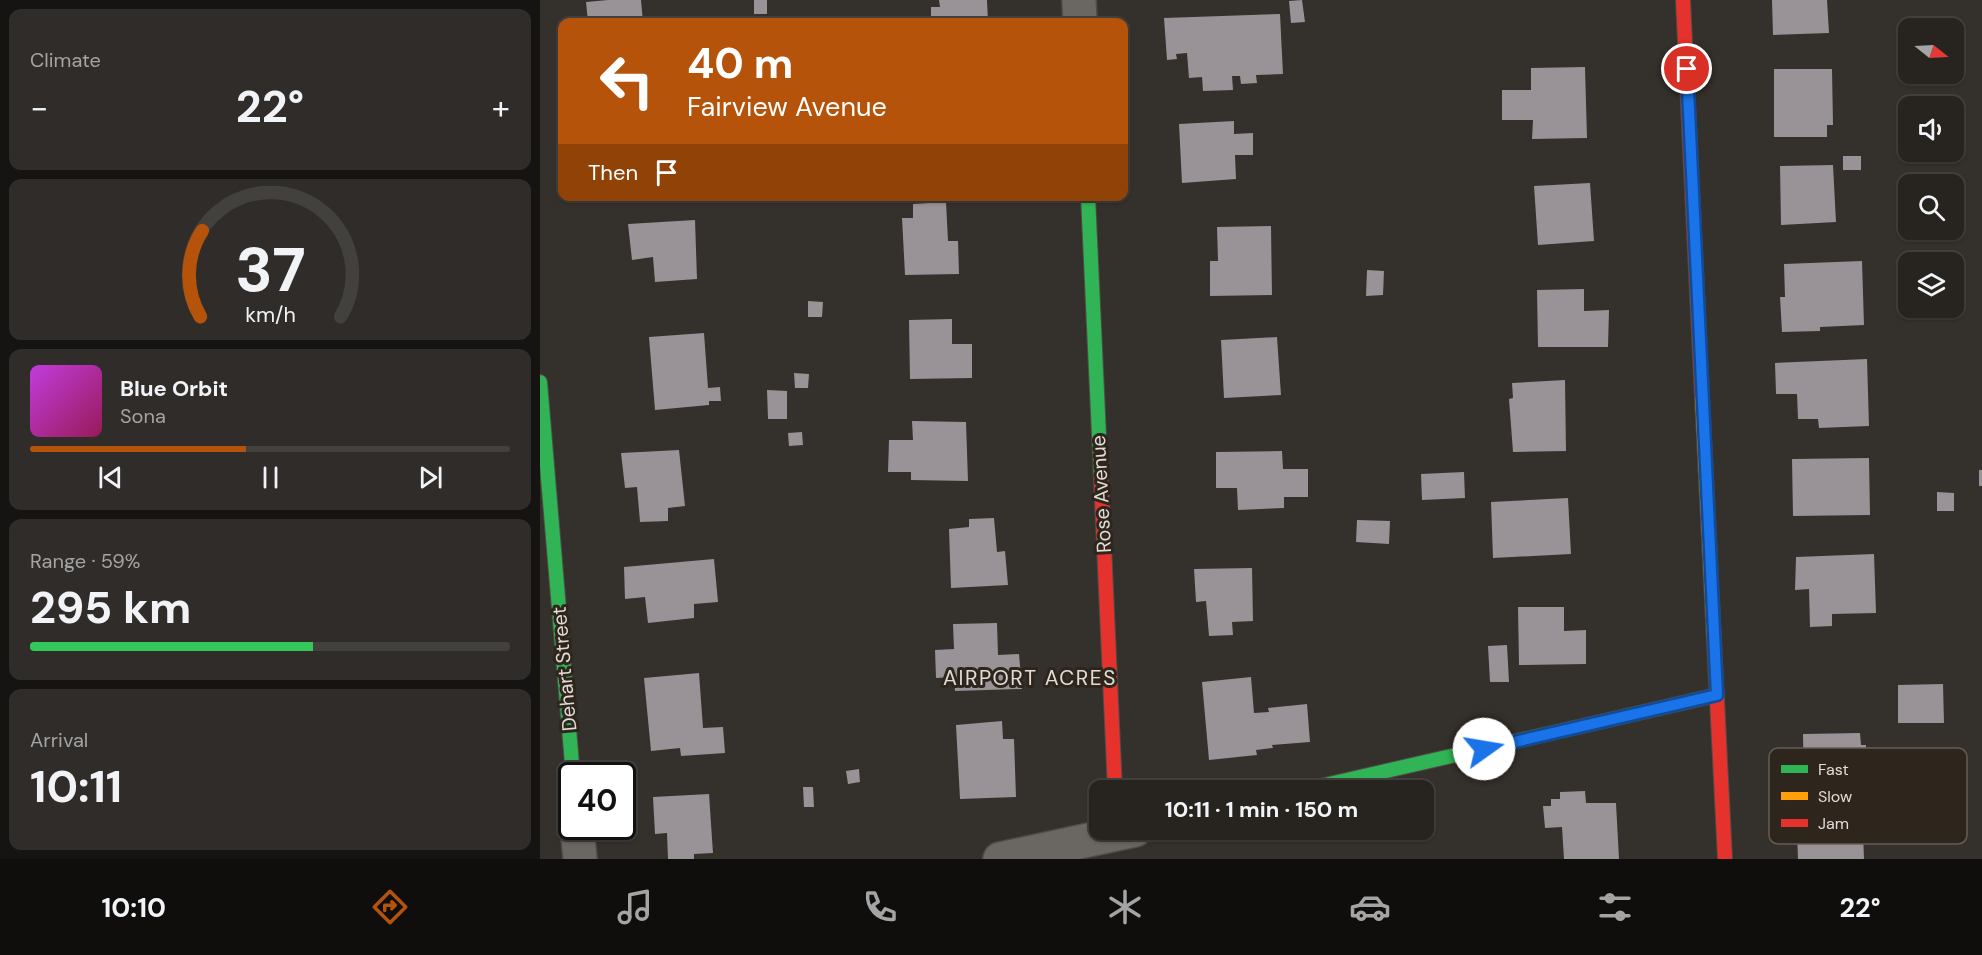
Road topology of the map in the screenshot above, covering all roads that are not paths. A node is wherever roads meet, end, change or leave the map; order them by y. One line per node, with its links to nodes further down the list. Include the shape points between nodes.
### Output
1 (1079, 0): 3 (street)
2 (1683, 0): 6 (street)
3 (1080, 18)
4 (1088, 201): 8 (street, Rose Avenue)
5 (540, 382): 7 (street, Dehart Street)
6 (1717, 695): 9 (street); 14 (street)
7 (572, 762)
8 (1115, 780)
9 (1347, 780)
10 (578, 840): 12 (street)
11 (1109, 840): 13 (street)
12 (580, 859)
13 (1000, 859)
14 (1725, 859)

